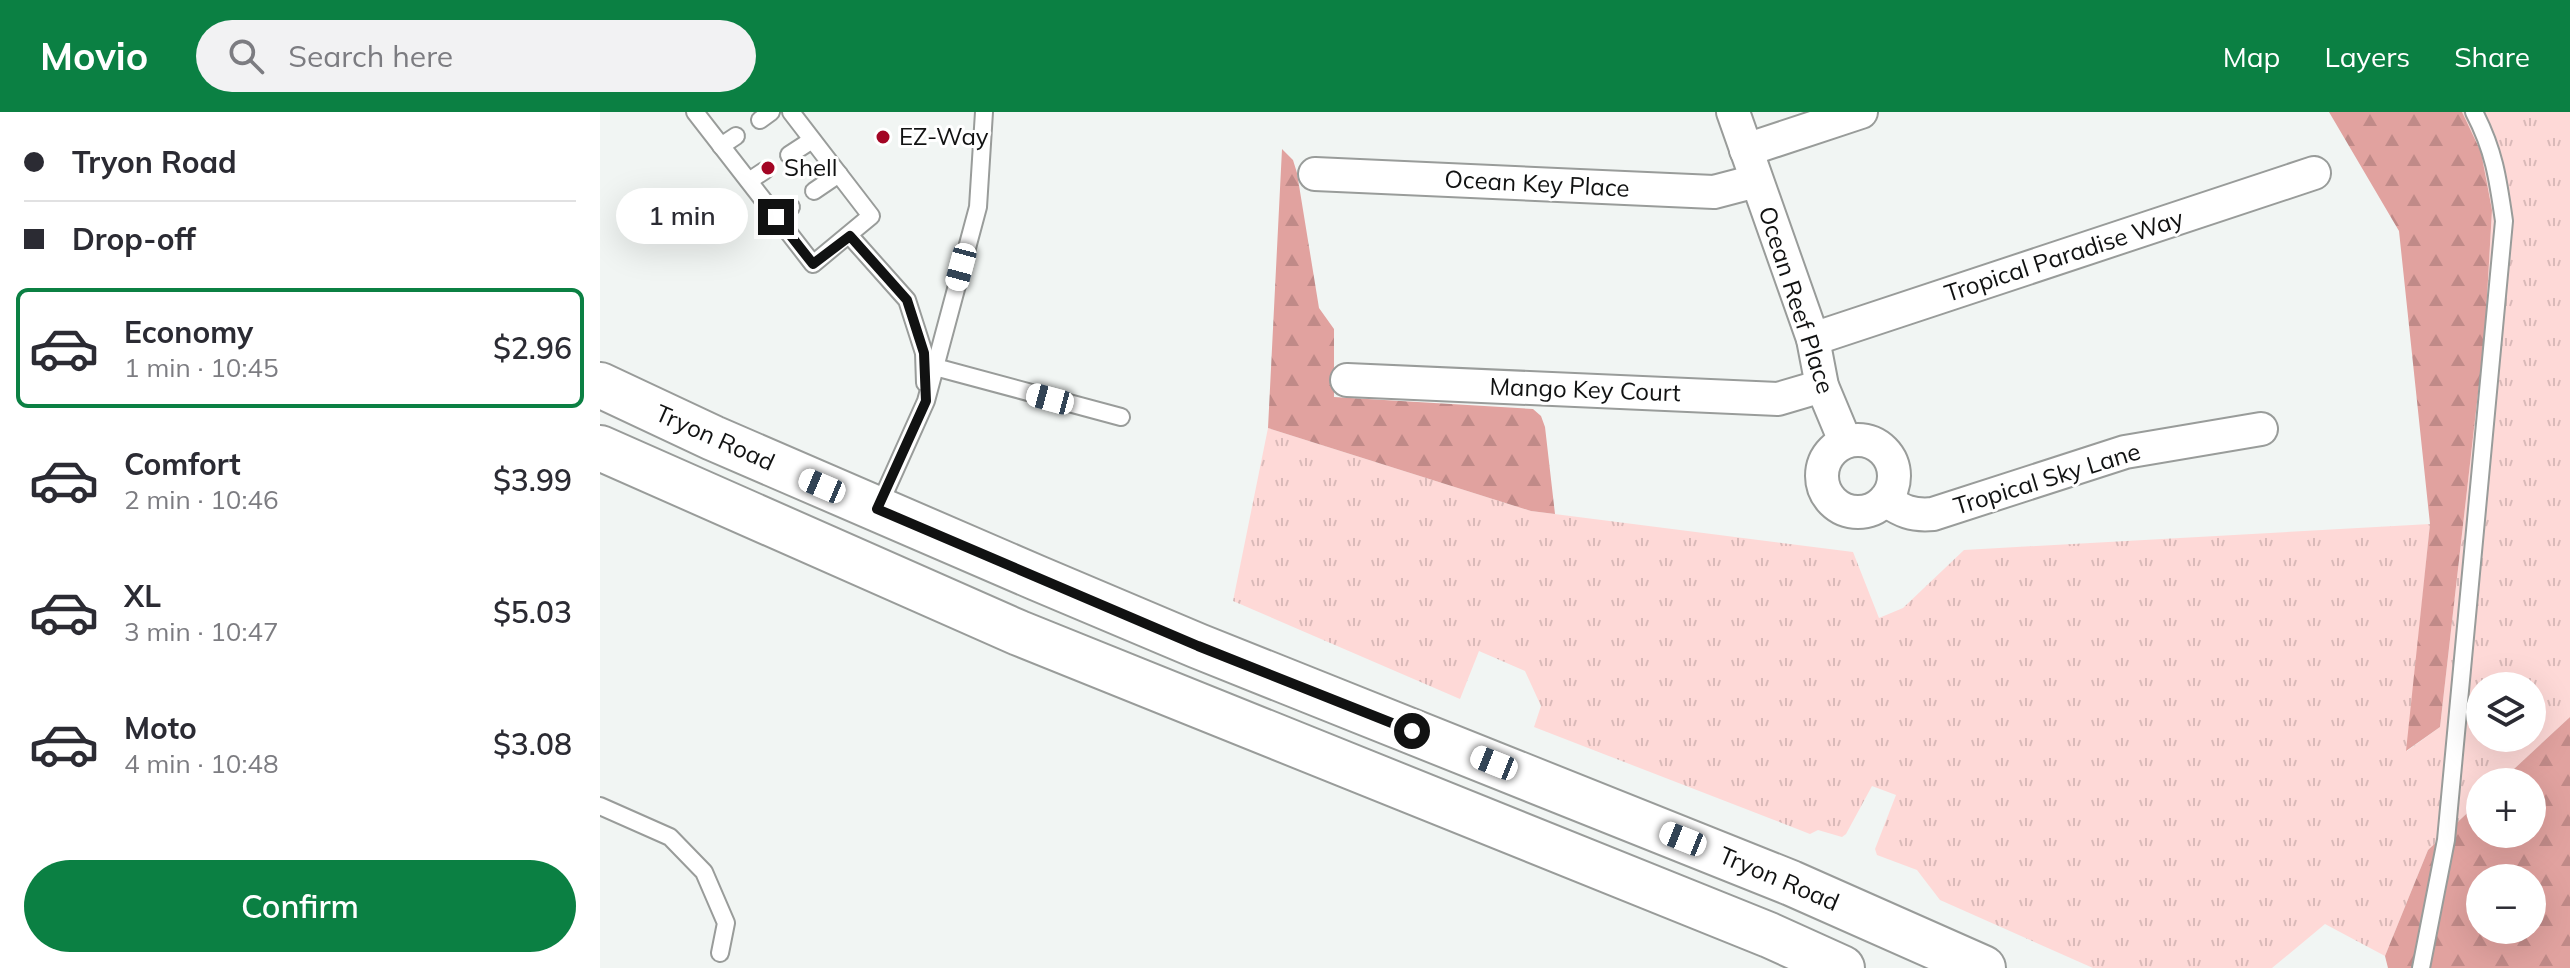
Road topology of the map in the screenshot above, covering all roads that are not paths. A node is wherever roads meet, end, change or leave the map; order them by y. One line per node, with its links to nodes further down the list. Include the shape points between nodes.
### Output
1 (695, 112): 14 (lane, via 728,141)
2 (791, 112): 7 (lane)
3 (984, 112): 21 (lane, via 978,207)
4 (1733, 112): 8 (street, Ocean Reef Place)
5 (1861, 112): 8 (street)
6 (2474, 112): 36 (lane, via 2489,141 2504,221 2446,840)
7 (812, 140): 9 (lane); 12 (lane)
8 (1746, 150): 15 (street, Ocean Reef Place)
9 (789, 155)
10 (764, 171): 14 (lane)
11 (2314, 173): 20 (street, Tropical Paradise Way)
12 (839, 174): 16 (lane); 19 (lane, via 871,216)
13 (1315, 174): 15 (street, Ocean Key Place, via 1714,192)
14 (749, 181): 18 (lane)
15 (1756, 181): 20 (street, Ocean Reef Place)
16 (814, 191)
17 (791, 207): 18 (lane)
18 (776, 217): 19 (lane, via 813,264)
19 (850, 236): 25 (lane, via 907,300 924,353)
20 (1813, 339): 24 (street, Ocean Reef Place)
21 (935, 367): 25 (lane); 26 (lane)
22 (1347, 380): 24 (street, Mango Key Court, via 1778,399)
23 (600, 385): 31 (main road, Tryon Road)
24 (1822, 386): 28 (street, Ocean Reef Place)
25 (926, 401): 31 (lane)
26 (1121, 417)
27 (2261, 429): 30 (street, Tropical Sky Lane, via 2125,452 1933,514 1917,516)
28 (1845, 441): 30 (street, via 1869,441 1888,455 1894,478); 30 (street, via 1822,467 1824,491 1852,511)
29 (600, 448): 34 (main road, via 1019,633 1769,935)
30 (1885, 500)
31 (877, 509): 35 (main road, Tryon Road, via 1198,646 1791,883)
32 (600, 806): 33 (lane, via 670,837 704,872 726,923)
33 (720, 953)
34 (1825, 965)
35 (1983, 968)
36 (2421, 968)

